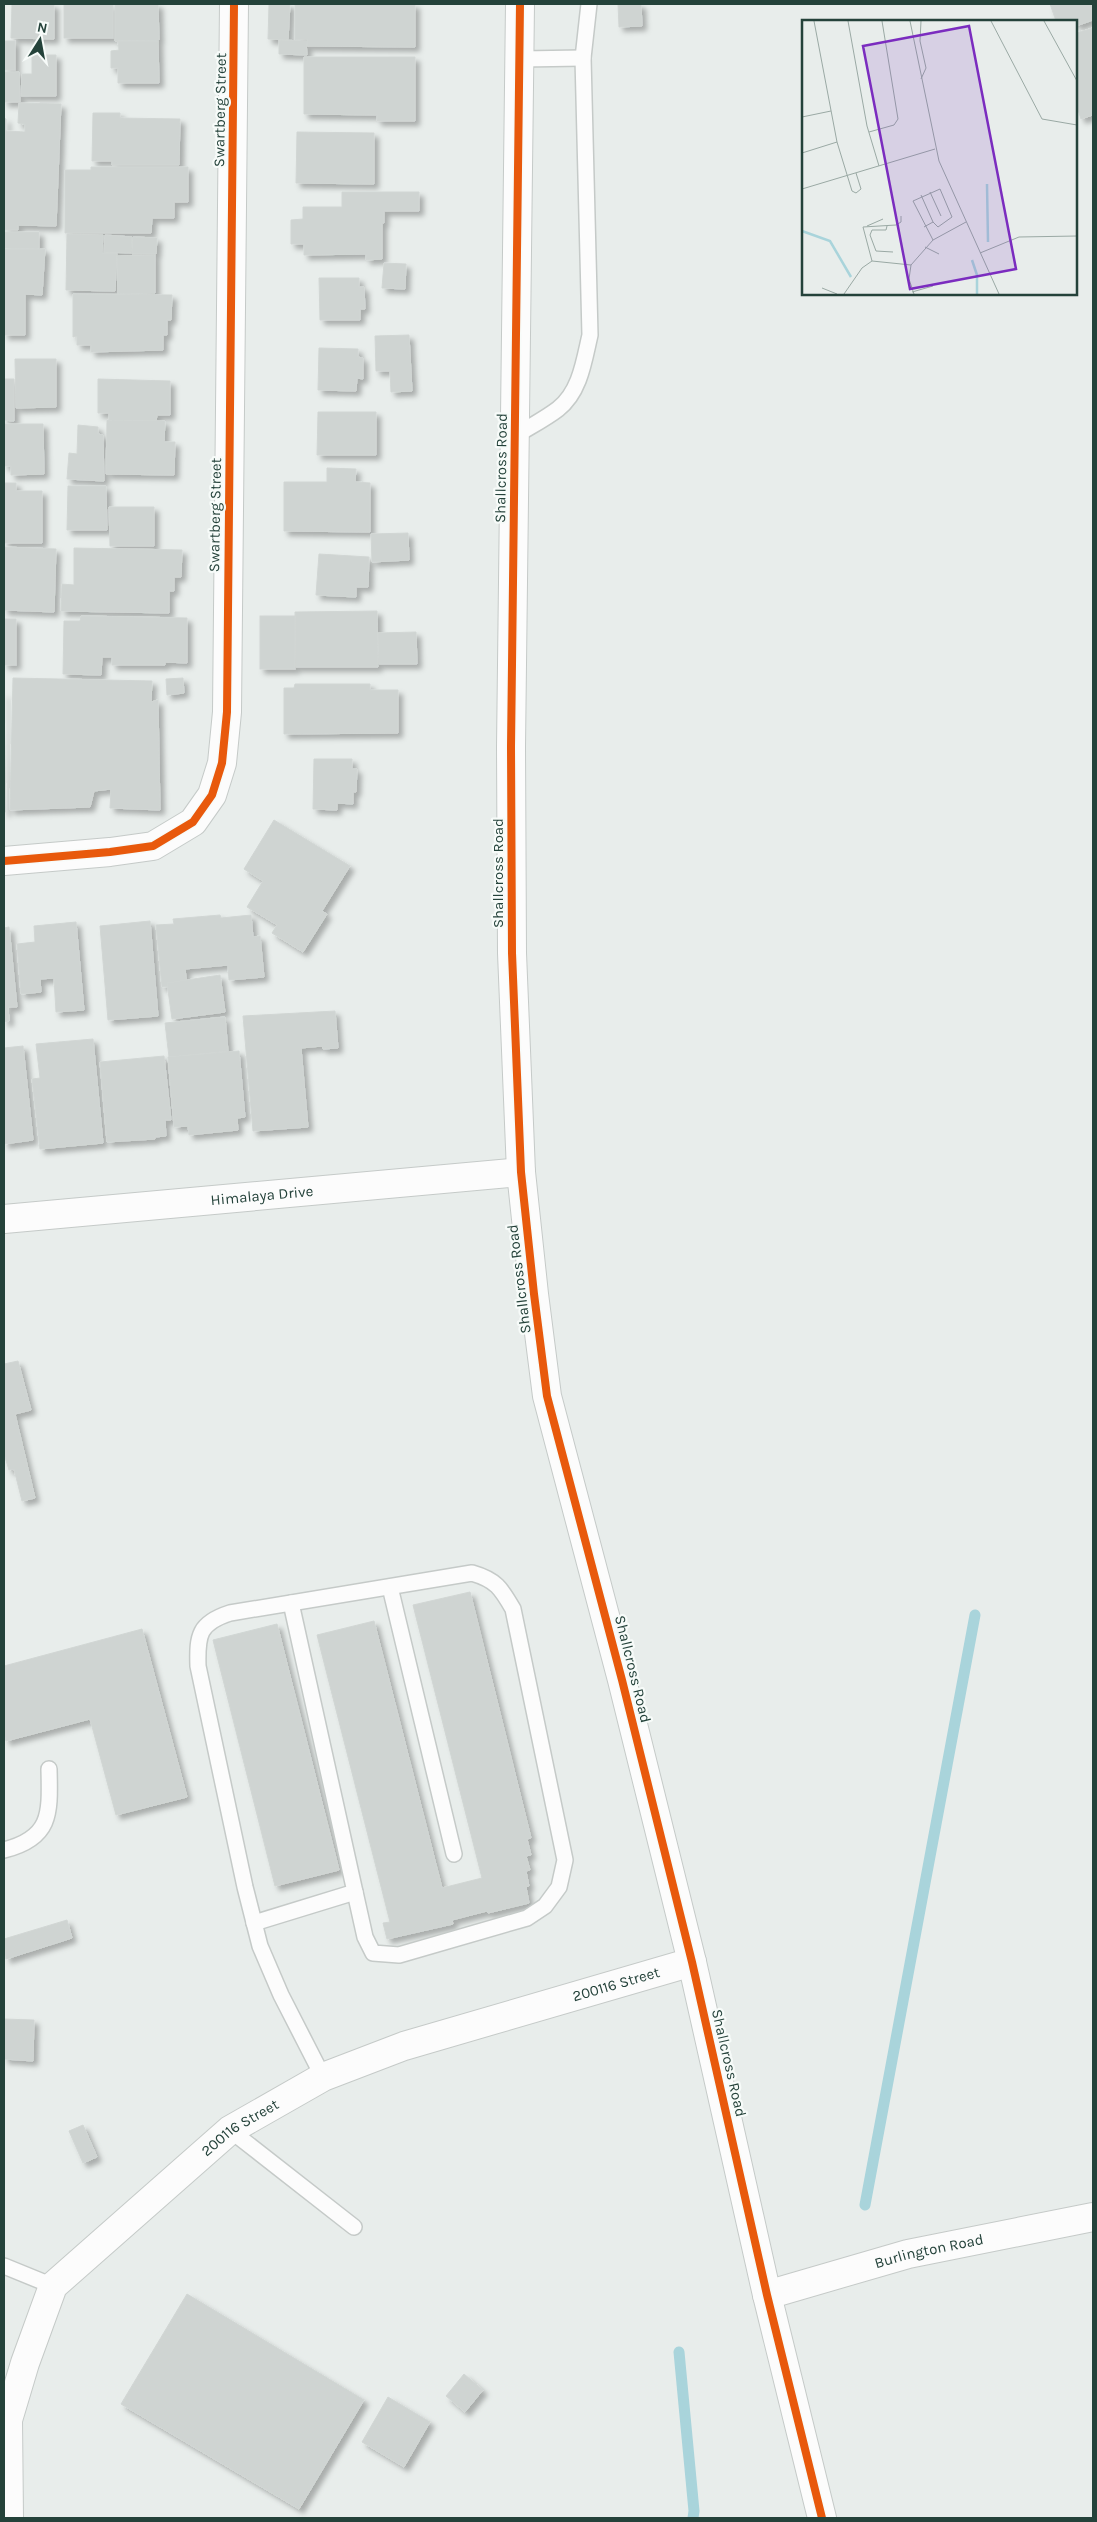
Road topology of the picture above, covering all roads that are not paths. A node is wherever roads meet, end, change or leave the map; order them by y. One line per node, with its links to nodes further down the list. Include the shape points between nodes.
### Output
1 (234, 4): 7 (street, Swartberg Street, via 227,712 222,763 212,795 193,822 153,846)
2 (520, 4): 5 (street, Shallcross Road)
3 (589, 4): 4 (lane)
4 (583, 58): 5 (lane); 6 (lane, via 590,335 582,370 572,393 559,409)
5 (521, 59): 6 (street, Shallcross Road)
6 (515, 436): 8 (street, Shallcross Road, via 512,944)
7 (4, 861)
8 (521, 1172): 9 (street, Himalaya Drive); 17 (street, Shallcross Road, via 547,1396)
9 (4, 1219)
10 (390, 1587): 11 (lane); 14 (lane); 15 (lane, via 472,1573 489,1578 501,1589 512,1609 565,1860 558,1886 546,1906 526,1918 399,1955 373,1952 365,1937)
11 (291, 1603): 15 (lane); 16 (lane, via 212,1618 203,1628 197,1643 198,1666)
12 (49, 1769): 13 (lane, via 48,1813 38,1835 23,1845)
13 (4, 1850)
14 (454, 1854)
15 (355, 1892): 16 (lane)
16 (254, 1923): 18 (lane, via 281,1995)
17 (692, 1962): 18 (street, 200116 Street, via 404,2046); 24 (street, Shallcross Road)
18 (323, 2077): 19 (street, 200116 Street)
19 (230, 2130): 21 (lane); 23 (street, 200116 Street)
20 (1093, 2217): 24 (street, Burlington Road, via 908,2254)
21 (354, 2227)
22 (4, 2266): 23 (lane)
23 (53, 2286): 25 (street, 200116 Street, via 8,2420)
24 (767, 2295): 26 (street, Shallcross Road)
25 (9, 2518)
26 (822, 2518)

